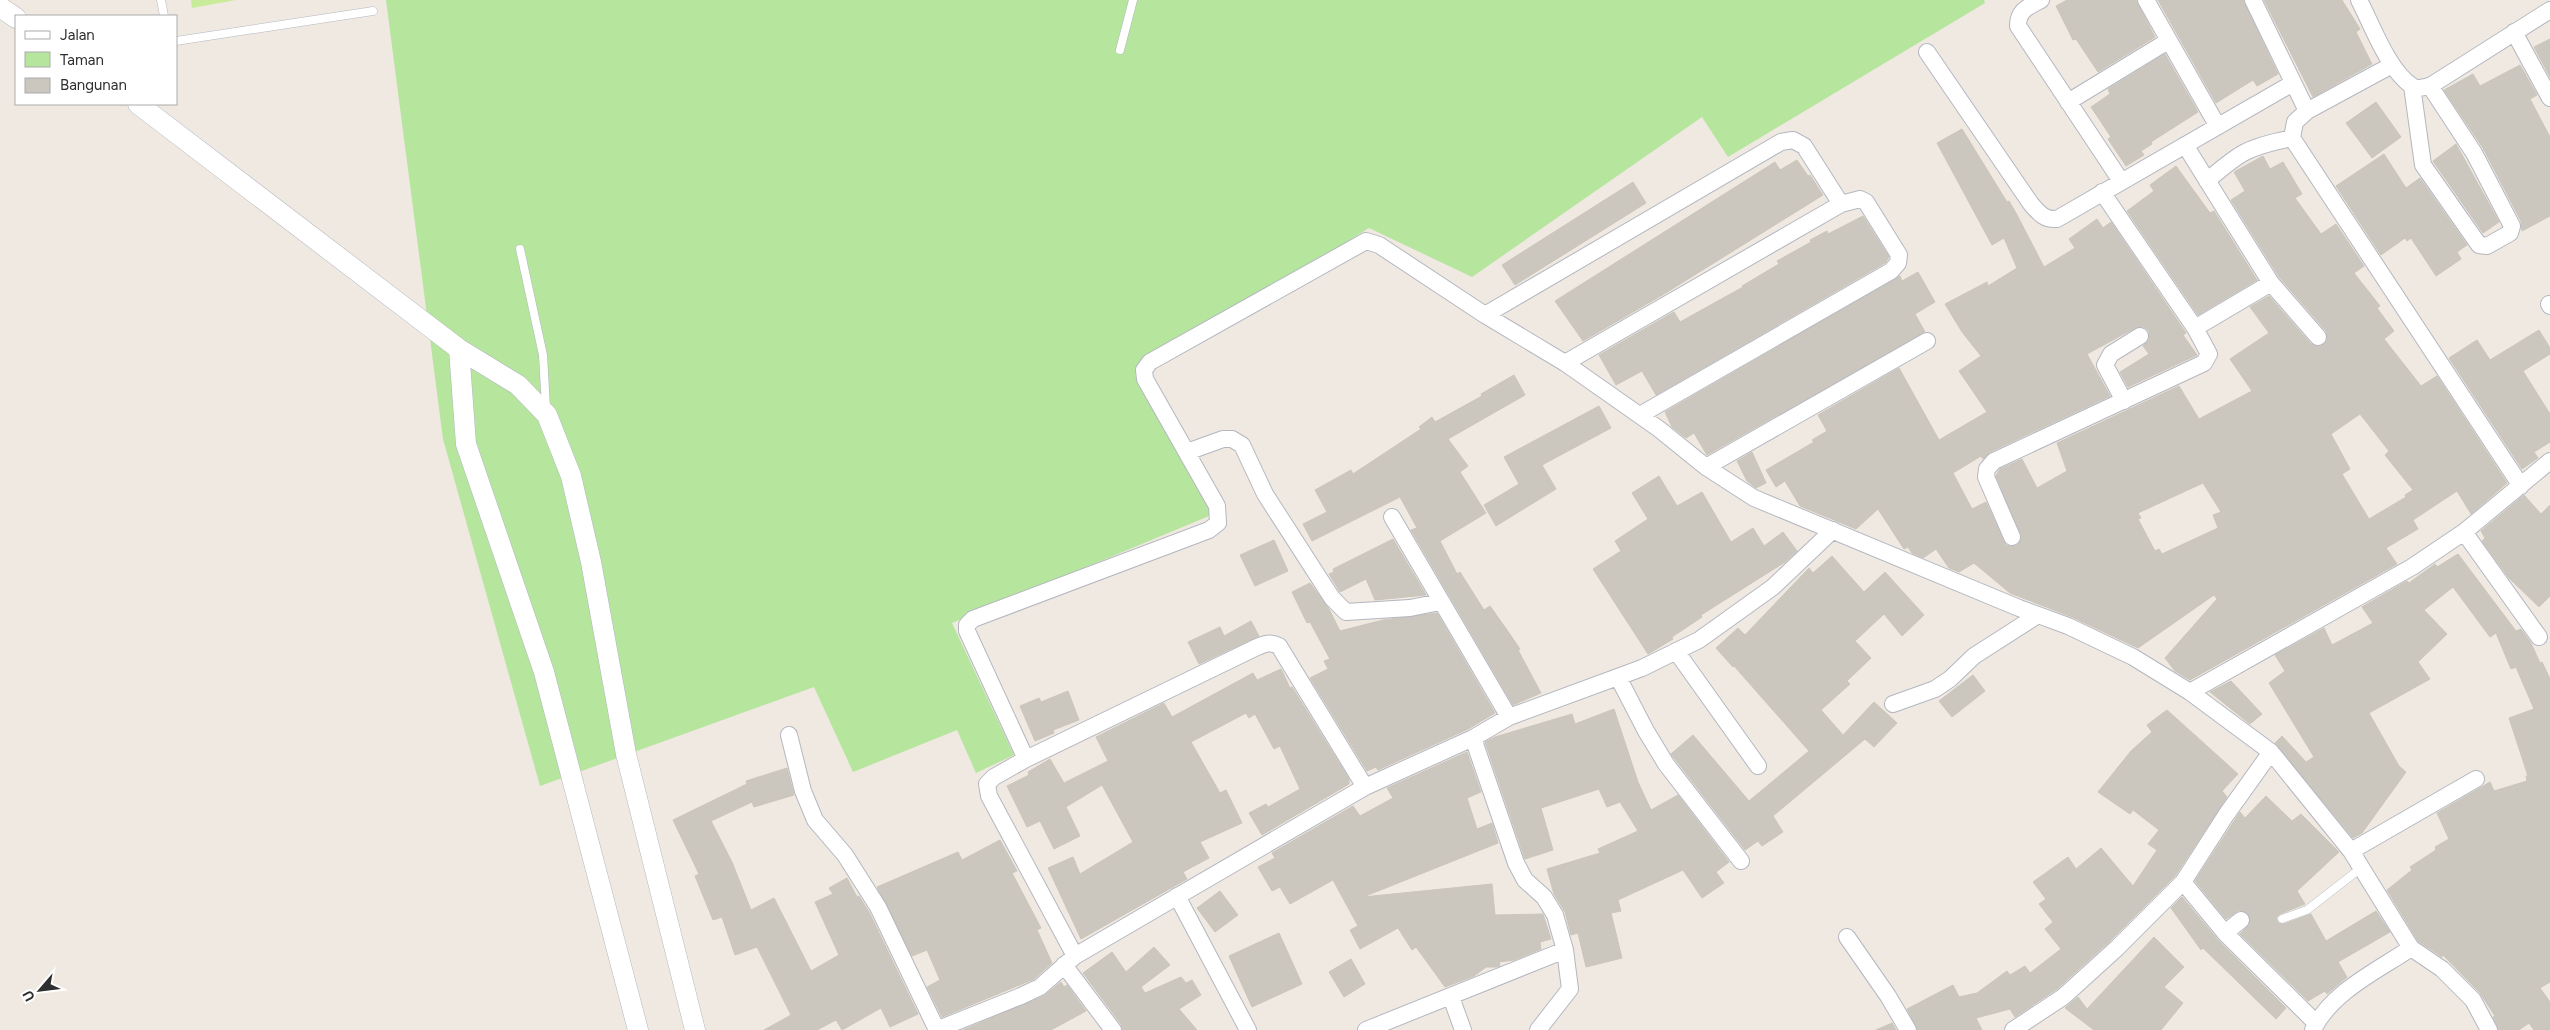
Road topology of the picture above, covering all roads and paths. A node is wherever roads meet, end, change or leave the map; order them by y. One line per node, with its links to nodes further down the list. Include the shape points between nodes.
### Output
1 (161, 0): 10 (lane)
2 (1133, 0): 15 (lane)
3 (2041, 0): 22 (street, via 2023,9 2018,26)
4 (2146, 0): 14 (street)
5 (2253, 0): 18 (street)
6 (2359, 0): 17 (street)
7 (0, 7): 11 (street)
8 (2550, 10): 12 (street)
9 (372, 11): 13 (lane)
10 (164, 15)
11 (15, 17)
12 (2514, 32): 20 (street); 21 (street)
13 (178, 41)
14 (2168, 41): 22 (street); 25 (street)
15 (1120, 50)
16 (1927, 52): 30 (street, via 2042,216 2058,219)
17 (2392, 65): 19 (street); 24 (street)
18 (2293, 83): 24 (street); 25 (street)
19 (2412, 86): 20 (street); 20 (street, via 2423,165 2479,245 2487,246 2510,233 2512,226 2474,153)
20 (2430, 86)
21 (2550, 98)
22 (2068, 102): 28 (street)
23 (139, 105): 39 (street)
24 (2307, 111): 26 (street, via 2295,122)
25 (2217, 125): 27 (street)
26 (2292, 138): 29 (street, via 2256,146 2234,157); 47 (street)
27 (2185, 145): 28 (street); 29 (street)
28 (2121, 181): 30 (street)
29 (2207, 181): 33 (street)
30 (2102, 192): 35 (street)
31 (1841, 204): 34 (street, via 1804,146 1793,140 1781,142); 40 (street); 43 (street, via 1860,198 1866,202 1899,254 1898,263 1891,271)
32 (520, 249): 42 (lane, via 543,355)
33 (2271, 283): 35 (street); 37 (street)
34 (1485, 315): 40 (street); 44 (street, via 1379,245 1366,241 1150,362 1144,370 1145,379)
35 (2195, 328): 41 (street, via 2209,354 2208,359)
36 (2140, 336): 41 (street, via 2112,354 2105,365)
37 (2318, 337)
38 (1927, 341): 46 (street)
39 (459, 348): 42 (street, via 518,385); 81 (street, via 466,444 544,672)
40 (1565, 364): 43 (street)
41 (2124, 401): 51 (street, via 1994,462 1987,469 1986,478)
42 (546, 415): 82 (street, via 578,504 626,754)
43 (1640, 415): 46 (street)
44 (1187, 452): 52 (street, via 1222,439 1232,439 1242,445 1265,494 1332,598 1346,612 1410,608); 63 (street, via 1217,506 1218,523 1210,530 973,619 967,625 987,677)
45 (2550, 461): 47 (street)
46 (1706, 467): 49 (street, via 1754,498)
47 (2521, 486): 50 (street)
48 (1392, 517): 52 (street)
49 (1833, 530): 53 (street); 55 (street, via 1773,587 1699,640)
50 (2464, 532): 54 (street); 57 (street, via 2412,567)
51 (2012, 537)
52 (1440, 602): 59 (street)
53 (2038, 615): 57 (street, via 2133,658); 58 (street, via 1974,656 1935,690)
54 (2539, 637)
55 (1676, 651): 56 (street); 64 (street)
56 (1618, 677): 59 (street); 68 (street, via 1666,764)
57 (2190, 692): 62 (street)
58 (1893, 704)
59 (1509, 717): 61 (street)
60 (789, 734): 83 (street, via 803,791 815,820 844,855 878,907)
61 (1474, 738): 66 (street); 77 (street, via 1516,863 1525,880 1544,897 1555,915)
62 (2271, 752): 67 (street); 70 (street, via 2226,814)
63 (1026, 759): 66 (street, via 1255,648 1274,643 1279,646); 78 (street, via 987,784 989,796)
64 (1758, 766)
65 (2476, 779): 67 (street)
66 (1365, 787): 71 (street)
67 (2351, 851): 69 (street)
68 (1742, 861)
69 (2361, 868): 72 (lane, via 2307,910); 76 (street)
70 (2183, 882): 74 (street); 90 (street, via 2063,997)
71 (1177, 896): 78 (street); 85 (street)
72 (2282, 919)
73 (2241, 920): 74 (street)
74 (2225, 933): 80 (street)
75 (1847, 937): 89 (street)
76 (2411, 948): 80 (street, via 2333,1002); 91 (street, via 2442,969 2473,1000)
77 (1565, 950): 79 (street); 88 (street, via 1570,990)
78 (1069, 961): 83 (street, via 1040,986 1022,996); 84 (street)
79 (1450, 997): 86 (street); 87 (street)
80 (2314, 1026)
81 (638, 1030)
82 (695, 1030)
83 (936, 1030)
84 (1113, 1030)
85 (1248, 1030)
86 (1366, 1030)
87 (1464, 1030)
88 (1538, 1030)
89 (1908, 1030)
90 (2013, 1030)
91 (2488, 1030)

